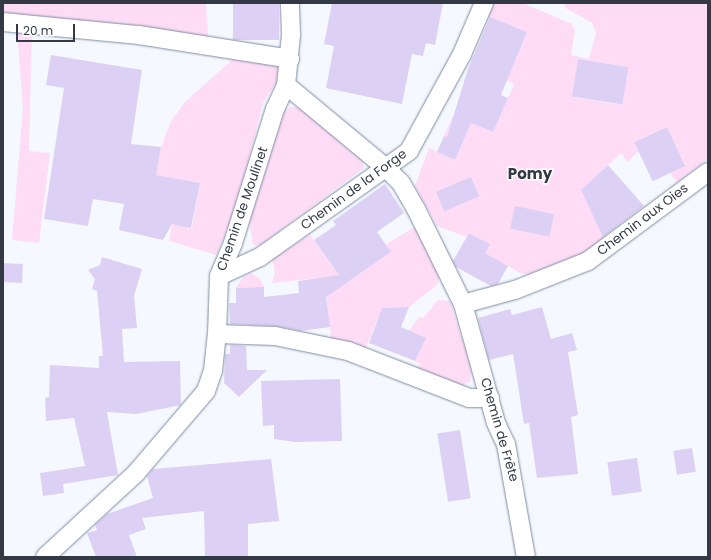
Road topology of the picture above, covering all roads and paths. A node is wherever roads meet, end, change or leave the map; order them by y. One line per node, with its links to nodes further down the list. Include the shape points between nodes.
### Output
1 (290, 3): 4 (street, Chemin de Moulinet)
2 (484, 3): 6 (street, Chemin de la Forge, via 462,54 409,151)
3 (3, 22): 4 (street, via 139,35)
4 (290, 59): 5 (street, Chemin de Moulinet)
5 (286, 85): 6 (street, Chemin de Frête); 8 (street, Chemin de Moulinet, via 275,109 234,243)
6 (386, 168): 8 (street, Chemin de la Forge, via 260,257); 9 (street, Chemin de Frête, via 401,183 416,209)
7 (708, 172): 9 (street, Chemin aux Oies, via 588,261 515,290)
8 (219, 276): 10 (street, Chemin de Moulinet)
9 (463, 304): 11 (street, Chemin de Frête)
10 (218, 334): 11 (street, via 275,336 348,351 469,398); 12 (street, Chemin de Moulinet, via 206,391 136,473)
11 (490, 398): 13 (street, Chemin de Frête, via 506,444)
12 (45, 557)
13 (526, 557)

